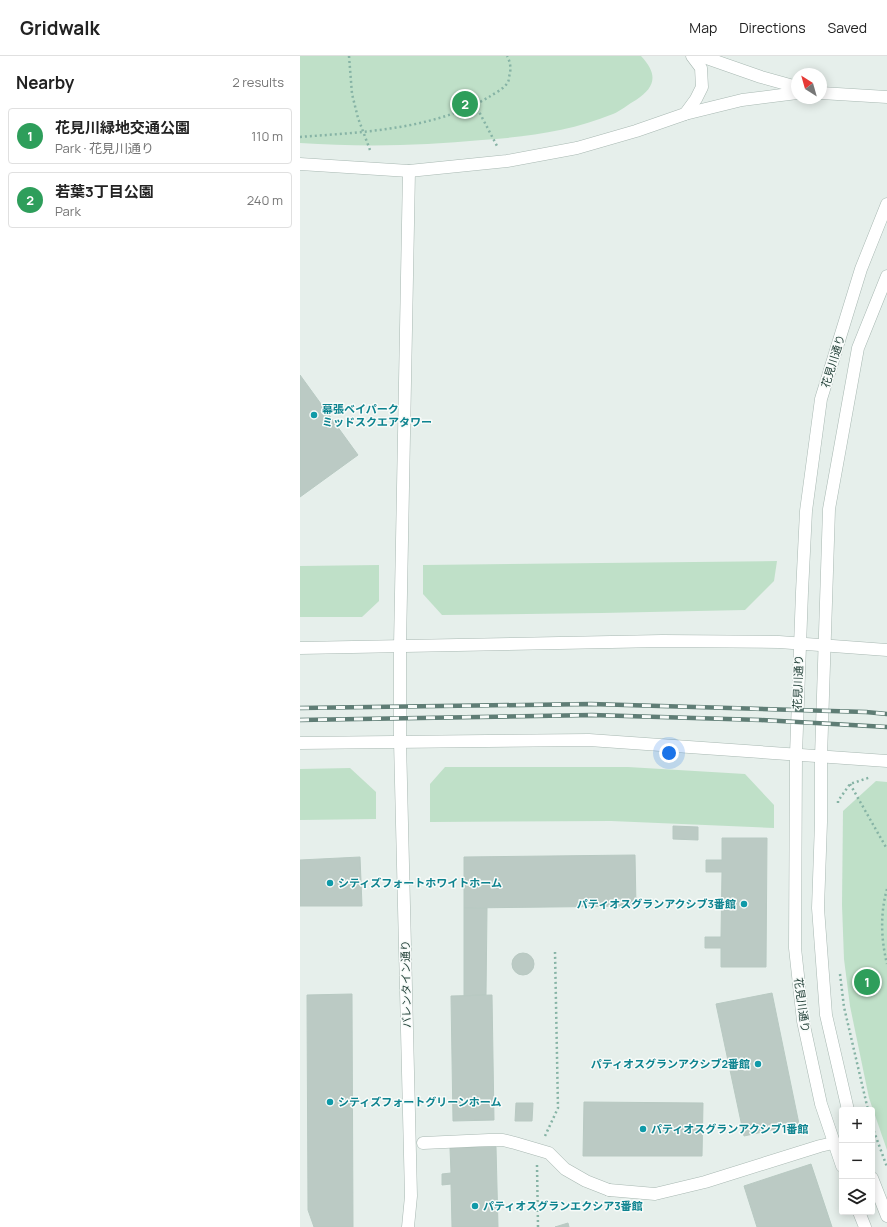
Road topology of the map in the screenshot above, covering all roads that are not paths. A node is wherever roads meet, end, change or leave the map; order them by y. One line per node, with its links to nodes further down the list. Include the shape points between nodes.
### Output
1 (692, 56): 7 (street, via 701,68 702,87)
2 (701, 56): 3 (street, via 761,78)
3 (791, 86)
4 (827, 93): 6 (street)
5 (791, 94): 7 (street, via 742,100)
6 (887, 97)
7 (685, 114): 9 (street, via 577,148 507,161)
8 (300, 164): 9 (street)
9 (409, 171): 14 (street, バレンタイン通り)
10 (887, 204): 12 (street, 花見川通り, via 861,269 821,399 806,511)
11 (887, 276): 13 (street, 花見川通り, via 858,348 829,509)
12 (799, 643): 13 (street); 14 (street, via 662,641); 19 (street, 花見川通り)
13 (825, 645): 16 (street); 20 (street, 花見川通り)
14 (400, 646): 15 (street); 17 (street, バレンタイン通り)
15 (300, 648)
16 (887, 650)
17 (400, 741): 18 (street); 19 (street, via 589,740); 29 (street, バレンタイン通り, via 411,1196)
18 (300, 743)
19 (796, 754): 20 (street); 24 (street, 花見川通り, via 795,948 803,1021 821,1104)
20 (821, 757): 21 (street); 22 (street, 花見川通り, via 818,908 826,1015)
21 (887, 761)
22 (847, 1107)
23 (423, 1143): 24 (street, via 503,1140 549,1153 565,1169 609,1190 656,1194 705,1182)
24 (833, 1143): 25 (street, 花見川通り)
25 (839, 1158)
26 (872, 1179): 28 (street)
27 (860, 1215): 30 (street)
28 (887, 1216)
29 (408, 1227)
30 (865, 1227)

